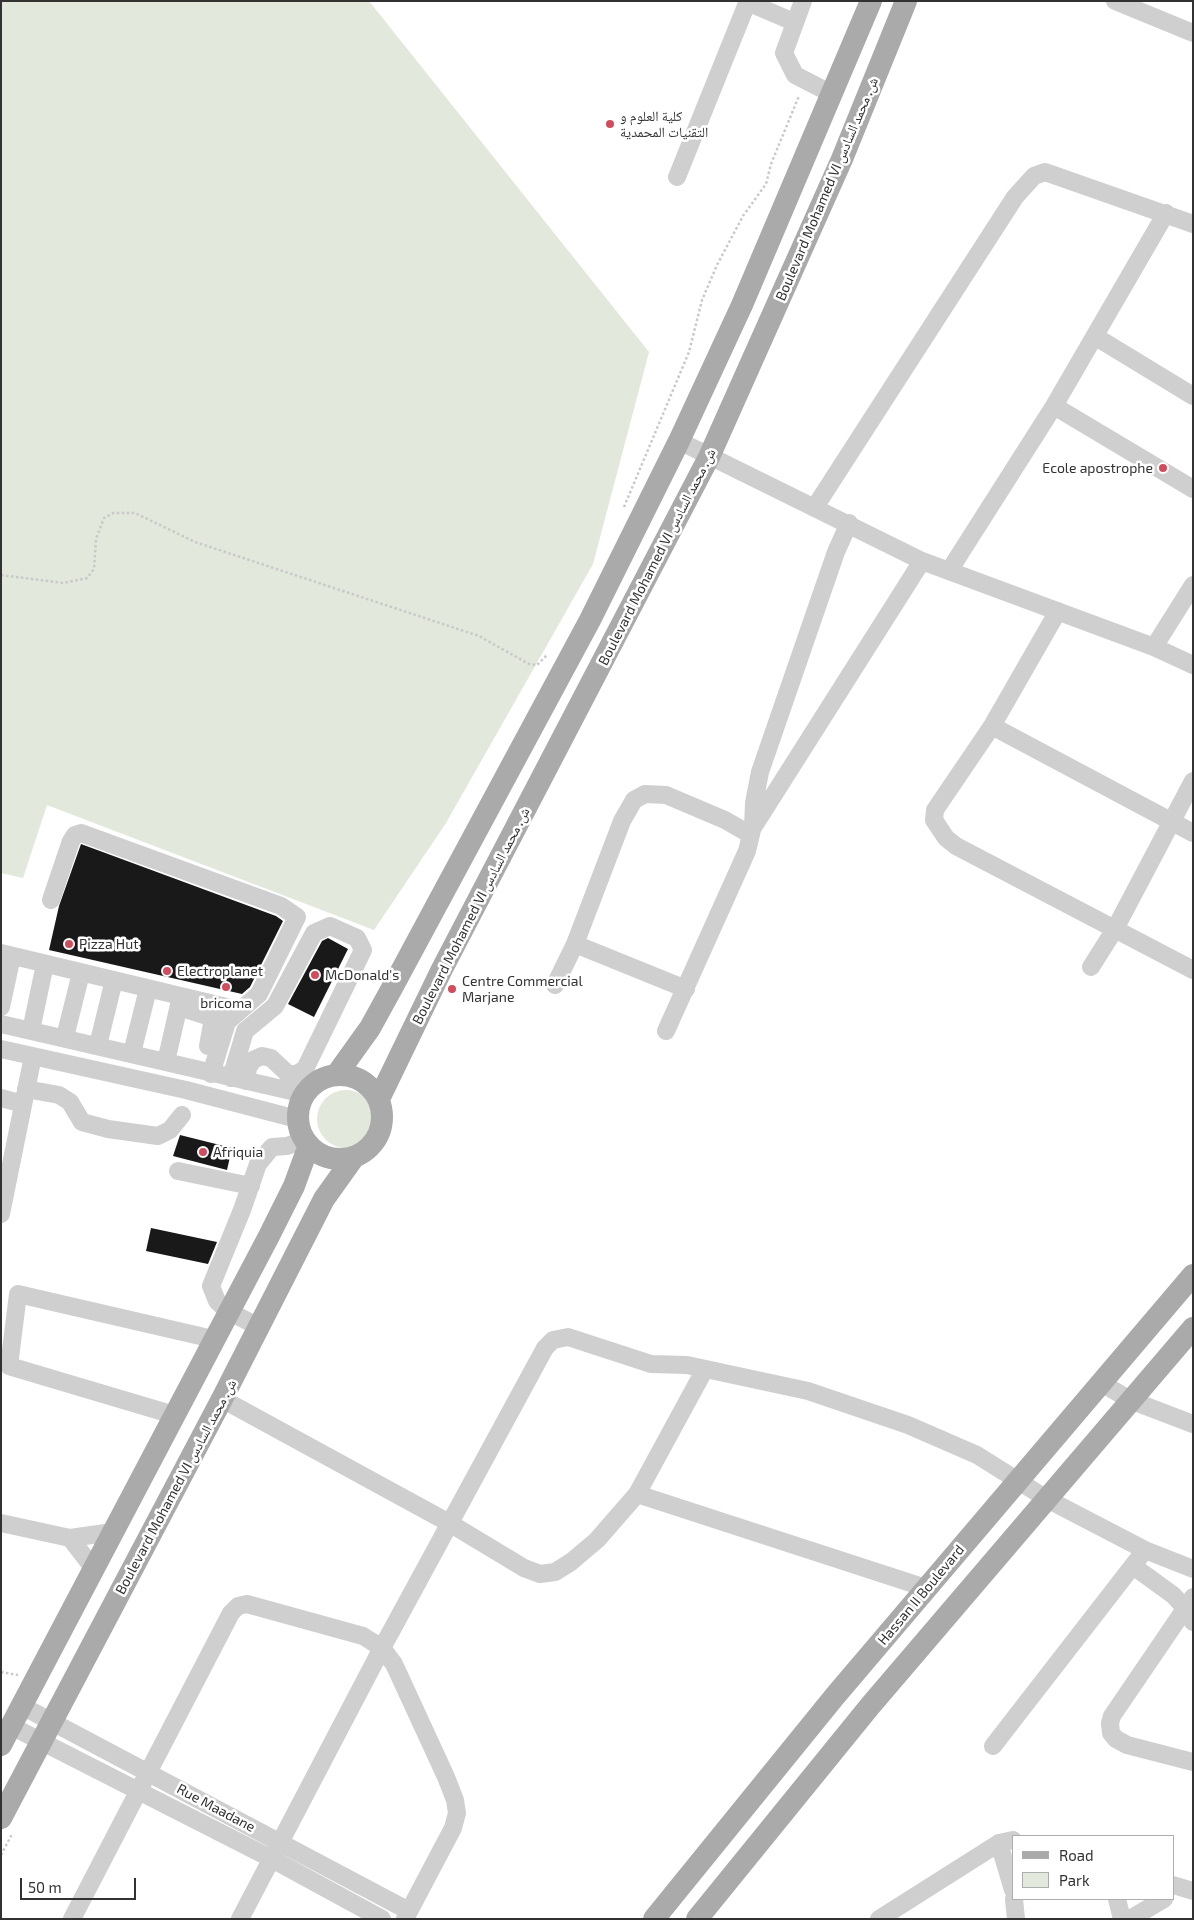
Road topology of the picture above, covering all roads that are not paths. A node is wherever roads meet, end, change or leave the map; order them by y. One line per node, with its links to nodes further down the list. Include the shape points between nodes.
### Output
1 (803, 1): 6 (street)
2 (871, 1): 8 (main road)
3 (906, 1): 16 (main road, Boulevard Mohamed VI ش. محمد السادس, via 842,159)
4 (1115, 1): 7 (street)
5 (748, 2): 6 (street); 9 (street)
6 (794, 22): 8 (street, via 784,53 790,70)
7 (1193, 33)
8 (832, 94): 15 (main road, via 742,305)
9 (677, 177)
10 (1166, 213): 11 (street); 12 (street); 18 (street, via 1045,172 1034,176 1015,197)
11 (1193, 224)
12 (1096, 337): 13 (street); 14 (street)
13 (1193, 396)
14 (1054, 406): 17 (street); 21 (street)
15 (679, 441): 16 (street); 34 (main road, via 590,620)
16 (710, 457): 18 (street); 38 (main road, Boulevard Mohamed VI ش. محمد السادس)
17 (1193, 489)
18 (815, 507): 19 (street)
19 (849, 524): 20 (street); 29 (street, via 836,552 760,772)
20 (922, 561): 21 (street); 29 (street)
21 (949, 571): 23 (street)
22 (1193, 586): 24 (street)
23 (1058, 612): 24 (street); 26 (street)
24 (1154, 647): 25 (street)
25 (1193, 665)
26 (992, 726): 28 (street); 32 (street, via 935,810 934,820 956,846)
27 (1193, 781): 28 (street)
28 (1171, 822): 30 (street); 32 (street)
29 (752, 831): 33 (street, via 666,795 645,794 634,800 622,821); 44 (street, via 735,881)
30 (1193, 833)
31 (51, 900): 47 (street, via 71,841 81,832 281,906 297,917 295,923 259,994)
32 (1115, 929): 37 (street); 39 (street)
33 (575, 944): 42 (street); 44 (street)
34 (410, 954): 38 (main road); 60 (main road, via 370,1028)
35 (7, 955): 36 (street); 46 (street)
36 (45, 964): 40 (street); 49 (street)
37 (1091, 967)
38 (442, 968): 66 (main road, Boulevard Mohamed VI ش. محمد السادس)
39 (1193, 970)
40 (81, 973): 41 (street); 51 (street)
41 (114, 980): 43 (street); 53 (street)
42 (555, 984)
43 (148, 988): 45 (street); 54 (street)
44 (686, 989): 52 (street)
45 (180, 1002): 47 (street); 56 (street); 56 (street, via 213,1018 211,1032 202,1060)
46 (1, 1007)
47 (239, 1010): 59 (street, via 224,1030)
48 (1, 1014): 49 (street)
49 (34, 1021): 51 (street)
50 (1, 1024): 58 (street)
51 (67, 1029): 53 (street)
52 (666, 1031)
53 (100, 1037): 54 (street)
54 (134, 1045): 56 (street)
55 (1, 1049): 57 (street)
56 (168, 1053)
57 (32, 1056): 62 (street); 64 (street)
58 (190, 1069): 59 (street); 62 (street)
59 (211, 1074): 61 (street)
60 (337, 1074): 63 (main road, via 318,1080); 66 (main road, via 354,1077 368,1085)
61 (238, 1080): 61 (street, via 253,1060 262,1056 271,1058 287,1073 295,1075 305,1069 363,950 357,938 330,926 314,933 275,1006 245,1030); 63 (street)
62 (186, 1090): 68 (street)
63 (304, 1094): 68 (main road, via 299,1106)
64 (24, 1096): 65 (street); 67 (street, via 52,1093 65,1098 82,1122 89,1126 158,1136 170,1130); 72 (street)
65 (1, 1098)
66 (379, 1099): 69 (main road, via 381,1126 376,1140)
67 (182, 1115)
68 (303, 1135): 69 (main road, via 326,1157 340,1160); 71 (street, via 287,1146 272,1147 258,1164); 74 (main road, via 294,1186)
69 (354, 1157): 75 (main road, Boulevard Mohamed VI ش. محمد السادس, via 324,1199)
70 (178, 1171): 71 (street)
71 (251, 1186): 74 (street, via 211,1286 217,1301)
72 (1, 1214)
73 (1193, 1275): 79 (main road, Hassan II Boulevard)
74 (228, 1311): 75 (street); 77 (main road)
75 (259, 1327): 80 (main road, Boulevard Mohamed VI ش. محمد السادس)
76 (1193, 1328): 81 (main road)
77 (213, 1340): 82 (main road); 82 (street, via 18,1294 9,1366)
78 (705, 1368): 84 (street, via 808,1391 908,1425 977,1455); 85 (street); 88 (street, via 651,1364 568,1337 554,1340 545,1348)
79 (1100, 1382): 81 (street); 84 (main road, Hassan II Boulevard)
80 (222, 1399): 88 (street); 99 (main road, Boulevard Mohamed VI ش. محمد السادس)
81 (1130, 1400): 83 (street); 86 (main road)
82 (174, 1415): 89 (main road)
83 (1193, 1424)
84 (1019, 1481): 86 (street); 95 (main road, Hassan II Boulevard)
85 (637, 1494): 88 (street, via 597,1540 556,1572 540,1574 524,1568); 95 (street)
86 (1048, 1499): 91 (street); 119 (main road, via 870,1706)
87 (1, 1523): 90 (street)
88 (451, 1524): 97 (street)
89 (113, 1532): 90 (street); 93 (main road)
90 (70, 1538): 93 (street)
91 (1145, 1550): 92 (street); 94 (street)
92 (1133, 1566): 96 (street); 101 (street)
93 (94, 1569): 98 (main road)
94 (1193, 1569)
95 (926, 1588): 118 (main road, Hassan II Boulevard)
96 (1190, 1609): 102 (street, via 1112,1716 1110,1728 1116,1738 1127,1745)
97 (382, 1648): 103 (street, via 363,1636 247,1604 238,1606 231,1612); 106 (street); 114 (street, via 394,1664 446,1777 457,1813 453,1828)
98 (22, 1706): 99 (street, Rue Maadane); 100 (main road)
99 (47, 1732): 100 (street, Rue Maadane); 103 (street, Rue Maadane); 104 (street, Rue Maadane); 105 (main road, Boulevard Mohamed VI ش. محمد السادس)
100 (6, 1736)
101 (993, 1746)
102 (1193, 1762)
103 (148, 1772): 104 (street); 106 (street, Rue Maadane)
104 (138, 1791): 108 (street, Rue Maadane); 115 (street)
105 (1, 1818)
106 (280, 1842): 108 (street); 114 (street, Rue Maadane)
107 (1006, 1842): 109 (street); 113 (street)
108 (272, 1859): 116 (street); 117 (street, Rue Maadane)
109 (1012, 1883)
110 (1014, 1900): 121 (street)
111 (1117, 1900): 122 (street)
112 (1162, 1900): 123 (street)
113 (901, 1912): 120 (street)
114 (407, 1915)
115 (72, 1919)
116 (240, 1919)
117 (382, 1919)
118 (654, 1919)
119 (696, 1919)
120 (878, 1919)
121 (1016, 1919)
122 (1122, 1919)
123 (1130, 1919)

